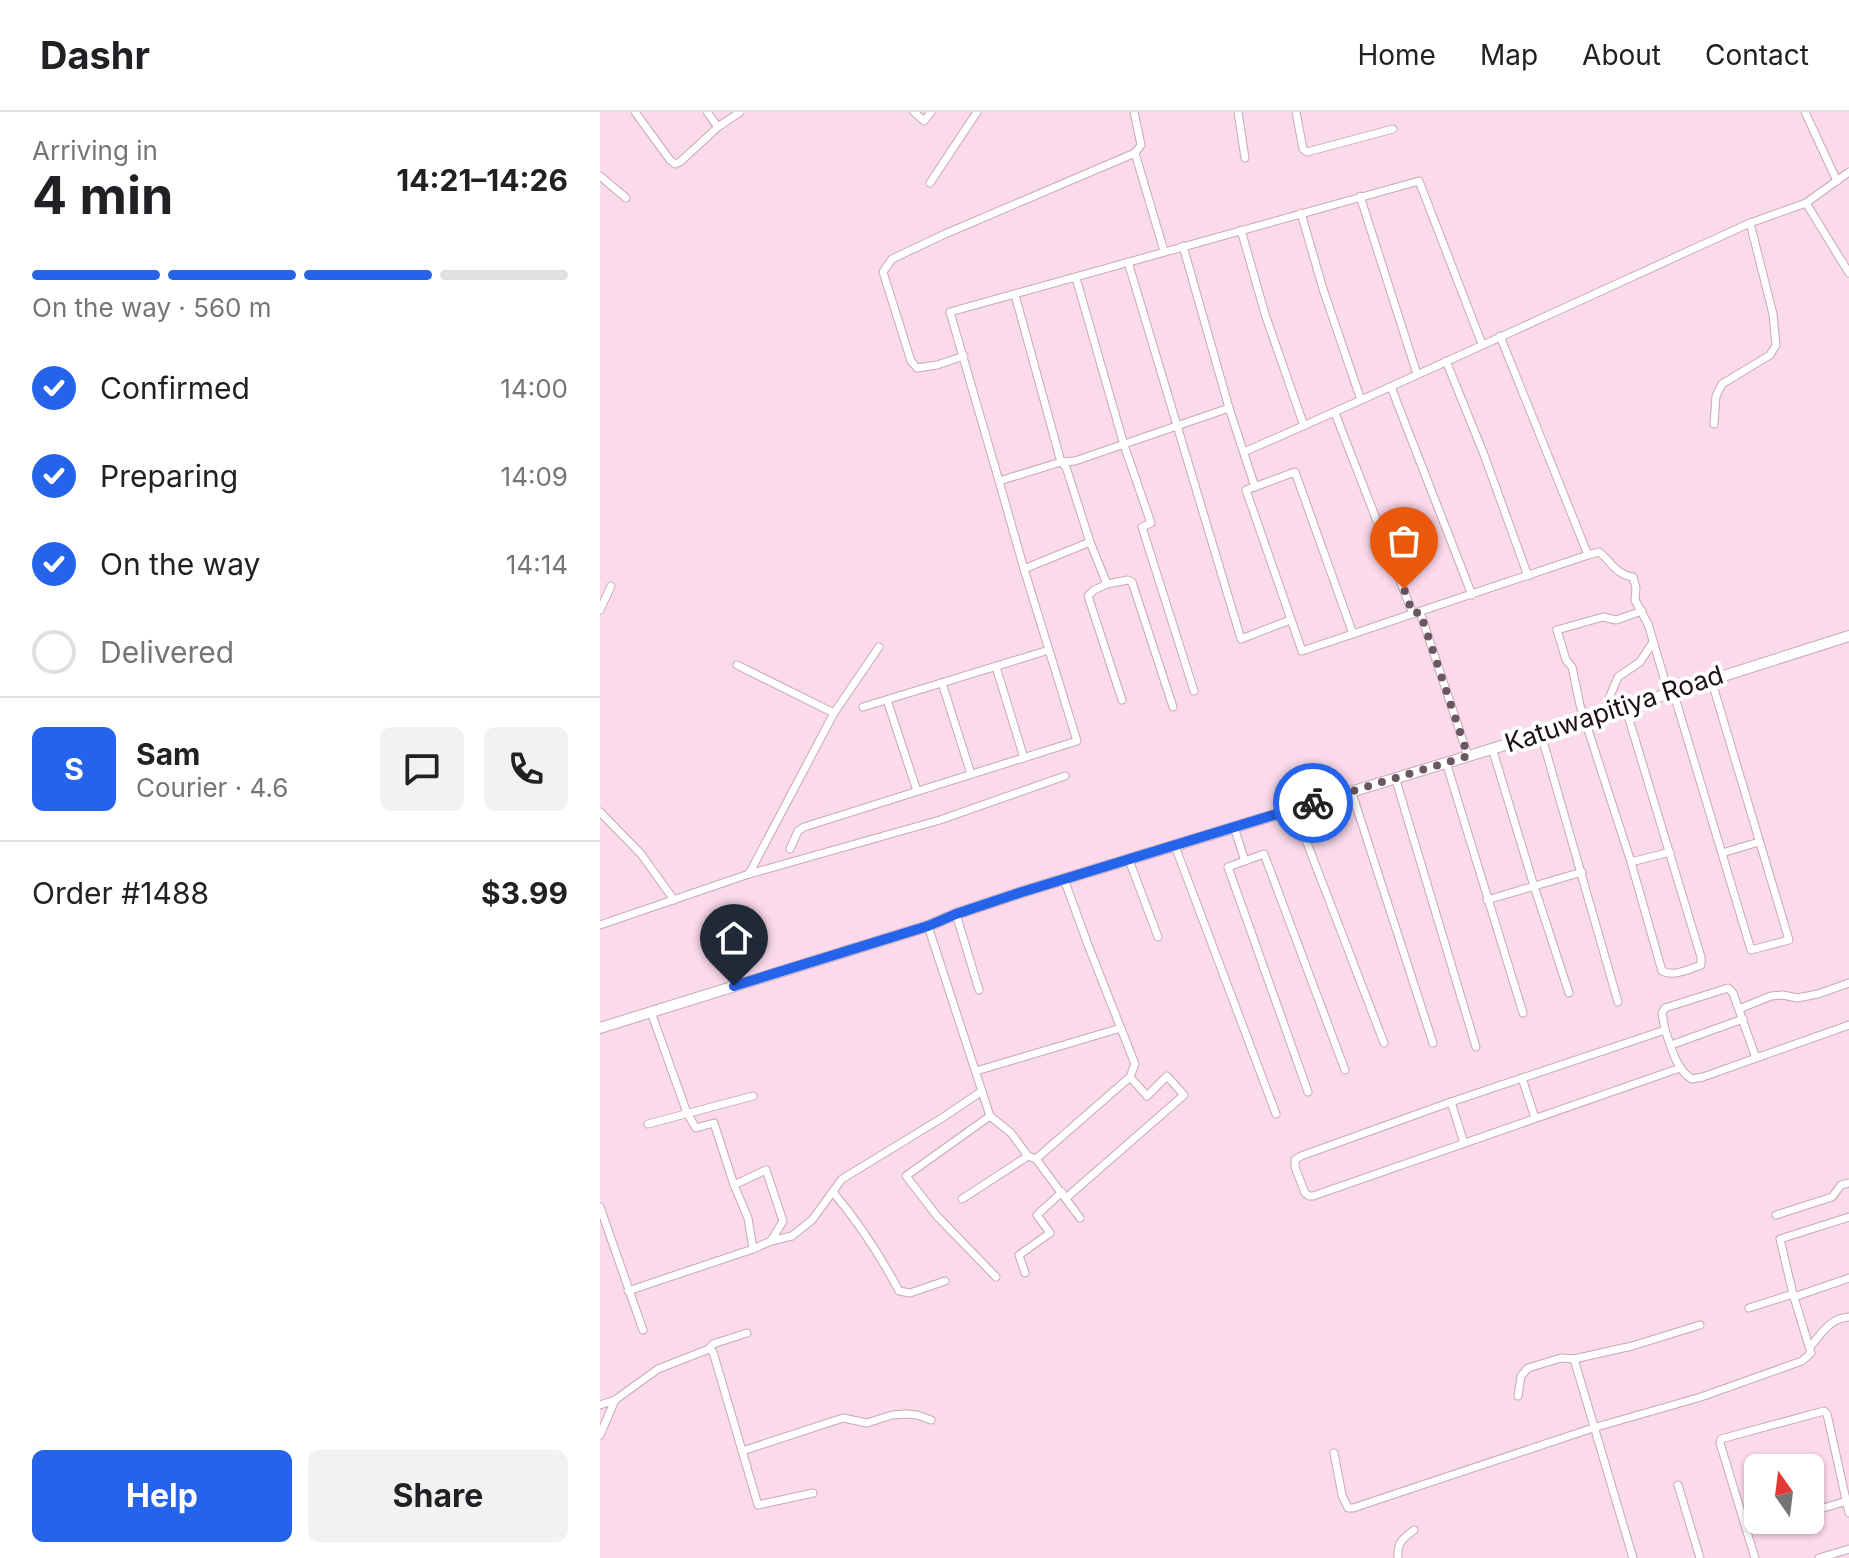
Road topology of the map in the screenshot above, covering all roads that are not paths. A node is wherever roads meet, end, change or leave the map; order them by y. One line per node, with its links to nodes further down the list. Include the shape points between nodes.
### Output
1 (635, 112): 11 (street, via 675,164)
2 (707, 112): 11 (street)
3 (740, 112): 11 (street)
4 (914, 112): 5 (street, via 924,121)
5 (931, 112)
6 (977, 112): 18 (street)
7 (1134, 112): 13 (street, via 1141,145)
8 (1238, 112): 14 (street)
9 (1296, 112): 12 (street, via 1307,152)
10 (1805, 112): 17 (street)
11 (718, 127)
12 (1393, 129)
13 (1135, 153): 26 (street); 33 (street, via 892,259 883,272 911,361 917,368)
14 (1245, 158)
15 (1849, 172): 17 (street)
16 (600, 176): 20 (street)
17 (1837, 181): 21 (street)
18 (930, 183)
19 (1360, 196): 22 (street); 32 (street, via 1419,181); 35 (street)
20 (626, 198)
21 (1806, 203): 23 (street); 28 (street)
22 (1301, 213): 24 (street); 37 (street)
23 (1750, 223): 31 (street); 40 (street, via 1776,345 1770,355 1722,384)
24 (1241, 230): 25 (street); 42 (street)
25 (1183, 246): 26 (street); 38 (street)
26 (1164, 251): 27 (street)
27 (1128, 262): 29 (street); 41 (street)
28 (1849, 273)
29 (1076, 278): 30 (street); 43 (street)
30 (1015, 295): 33 (street, via 950,312); 45 (street)
31 (1500, 336): 32 (street); 49 (street)
32 (1482, 344): 34 (street)
33 (964, 356): 46 (street)
34 (1446, 361): 35 (street); 51 (street)
35 (1417, 374): 36 (street)
36 (1391, 387): 37 (street); 54 (street)
37 (1361, 400): 39 (street)
38 (1229, 408): 41 (street); 44 (street)
39 (1335, 413): 42 (street); 57 (street)
40 (1714, 424)
41 (1178, 426): 43 (street); 58 (street, via 1241,639)
42 (1304, 426): 44 (street)
43 (1124, 445): 45 (street); 68 (street, via 1151,523 1142,527)
44 (1244, 452): 47 (street)
45 (1061, 462): 46 (street); 48 (street)
46 (999, 481): 50 (street)
47 (1255, 487): 58 (street, via 1246,490); 59 (street, via 1295,472)
48 (1090, 542): 50 (street); 52 (street)
49 (1588, 555): 51 (street); 56 (street, via 1599,552 1615,570 1633,577)
50 (1024, 569): 63 (street)
51 (1528, 576): 54 (street)
52 (1107, 584): 71 (street, via 1088,596); 74 (street, via 1132,582)
53 (611, 586): 55 (street)
54 (1472, 595): 57 (street)
55 (600, 610)
56 (1642, 611): 61 (street); 77 (street, via 1557,630)
57 (1417, 613): 59 (street); 80 (street)
58 (1290, 620): 59 (street, via 1302,651)
59 (1353, 634)
60 (1849, 636): 66 (street, Katuwapitiya Road)
61 (1653, 642): 69 (street); 75 (street, via 1640,662 1618,677 1607,703)
62 (879, 647): 76 (street)
63 (1049, 650): 65 (street); 81 (street, via 1077,741)
64 (737, 665): 76 (street)
65 (996, 667): 67 (street); 81 (street)
66 (1711, 679): 69 (street, Katuwapitiya Road); 91 (street)
67 (942, 683): 70 (street); 83 (street)
68 (1194, 691)
69 (1673, 691): 72 (street, Katuwapitiya Road); 95 (street)
70 (887, 700): 73 (street); 87 (street)
71 (1122, 700)
72 (1625, 706): 75 (street, Katuwapitiya Road); 94 (street)
73 (863, 707)
74 (1173, 707)
75 (1610, 711): 77 (street, Katuwapitiya Road)
76 (834, 713): 100 (street)
77 (1585, 719): 78 (street, Katuwapitiya Road); 98 (street)
78 (1541, 734): 79 (street, Katuwapitiya Road); 99 (street)
79 (1492, 748): 80 (street, Katuwapitiya Road); 102 (street)
80 (1468, 756): 82 (street, Katuwapitiya Road)
81 (1024, 758): 83 (street)
82 (1446, 762): 85 (street, Katuwapitiya Road); 104 (street)
83 (971, 774): 87 (street)
84 (1065, 776): 100 (street, via 940,820)
85 (1395, 777): 86 (street, Katuwapitiya Road); 124 (street)
86 (1351, 790): 88 (street, Katuwapitiya Road); 122 (street)
87 (917, 791): 93 (street, via 804,827)
88 (1294, 809): 90 (street, Katuwapitiya Road); 121 (street)
89 (600, 812): 103 (street, via 641,854)
90 (1234, 827): 92 (street, Katuwapitiya Road); 97 (street)
91 (1759, 842): 95 (street); 95 (street, via 1789,940 1751,950)
92 (1175, 846): 96 (street, Katuwapitiya Road); 136 (street)
93 (790, 849)
94 (1670, 852): 98 (street); 98 (street, via 1701,957 1701,965 1686,970 1662,971)
95 (1722, 853)
96 (1129, 860): 101 (street, Katuwapitiya Road); 108 (street)
97 (1245, 861): 127 (street, via 1264,854); 132 (street, via 1228,867)
98 (1631, 862)
99 (1582, 872): 102 (street); 112 (street)
100 (749, 874): 103 (street)
101 (1064, 879): 105 (street, Katuwapitiya Road); 119 (street)
102 (1534, 886): 104 (street); 111 (street)
103 (674, 900): 106 (street)
104 (1487, 900): 115 (street)
105 (956, 914): 107 (street, Katuwapitiya Road); 110 (street)
106 (600, 925)
107 (928, 926): 114 (street, Katuwapitiya Road); 128 (street)
108 (1158, 937)
109 (1849, 983): 113 (street, via 1797,998 1771,996)
110 (979, 990)
111 (1569, 993)
112 (1618, 1002)
113 (1739, 1009): 116 (street); 120 (street, via 1726,988 1665,1008)
114 (651, 1012): 118 (street, Katuwapitiya Road); 135 (street)
115 (1523, 1013)
116 (1743, 1019): 123 (street); 125 (street)
117 (1849, 1025): 125 (street)
118 (600, 1028)
119 (1121, 1028): 128 (street); 129 (street, via 1135,1064)
120 (1665, 1030): 123 (street); 130 (street)
121 (1384, 1043)
122 (1433, 1043)
123 (1671, 1045): 126 (street)
124 (1476, 1047)
125 (1756, 1058): 126 (street, via 1692,1079)
126 (1680, 1068): 138 (street)
127 (1345, 1070)
128 (976, 1071): 131 (street)
129 (1130, 1077): 141 (street); 145 (street, via 1147,1096 1167,1076 1184,1095)
130 (1522, 1078): 134 (street); 138 (street)
131 (982, 1091): 137 (street); 144 (street, via 842,1179)
132 (1308, 1092)
133 (753, 1096): 135 (street)
134 (1451, 1102): 140 (street); 140 (street, via 1301,1156 1295,1167 1305,1193 1313,1196)
135 (687, 1113): 139 (street); 143 (street, via 696,1128 714,1123)
136 (1276, 1114)
137 (990, 1116): 141 (street); 154 (street, via 906,1176)
138 (1535, 1118): 140 (street)
139 (648, 1124)
140 (1464, 1143)
141 (1032, 1157): 145 (street); 146 (street)
142 (1849, 1183): 148 (street, via 1832,1197)
143 (734, 1185): 151 (street, via 766,1170 783,1221); 152 (street, via 748,1218)
144 (833, 1192): 151 (street, via 792,1236); 156 (street, via 899,1291 910,1293)
145 (1064, 1195): 150 (street); 153 (street, via 1037,1215 1050,1233 1019,1255)
146 (962, 1199)
147 (600, 1207): 157 (street)
148 (1776, 1215)
149 (1849, 1217): 158 (street, via 1780,1239)
150 (1080, 1218)
151 (771, 1241): 152 (street)
152 (753, 1249): 157 (street)
153 (1025, 1273)
154 (996, 1277)
155 (1849, 1278): 158 (street)
156 (945, 1281)
157 (628, 1291): 162 (street)
158 (1794, 1295): 159 (street); 164 (street)
159 (1749, 1308)
160 (1849, 1317): 164 (street, via 1825,1327)
161 (1700, 1325): 166 (street)
162 (643, 1330)
163 (747, 1333): 165 (street)
164 (1810, 1347): 171 (street, via 1802,1361)
165 (709, 1349): 168 (street, via 658,1369); 173 (street)
166 (1574, 1359): 167 (street, via 1528,1368); 171 (street)
167 (1518, 1396)
168 (615, 1400): 169 (street); 172 (street)
169 (600, 1405)
170 (931, 1420): 173 (street, via 906,1414 867,1423 843,1418)
171 (1593, 1428): 174 (street, via 1353,1508 1342,1495); 185 (street)
172 (600, 1435)
173 (742, 1451): 176 (street, via 758,1505)
174 (1334, 1453)
175 (1678, 1485): 186 (street)
176 (813, 1493)
177 (1847, 1501): 178 (street); 179 (street); 180 (street, via 1824,1411 1721,1439)
178 (1824, 1508)
179 (1849, 1513)
180 (1744, 1520)
181 (1414, 1530): 184 (street, via 1400,1540)
182 (1748, 1534): 187 (street)
183 (1849, 1549): 188 (street)
184 (1398, 1558)
185 (1633, 1558)
186 (1700, 1558)
187 (1755, 1558)
188 (1819, 1558)

